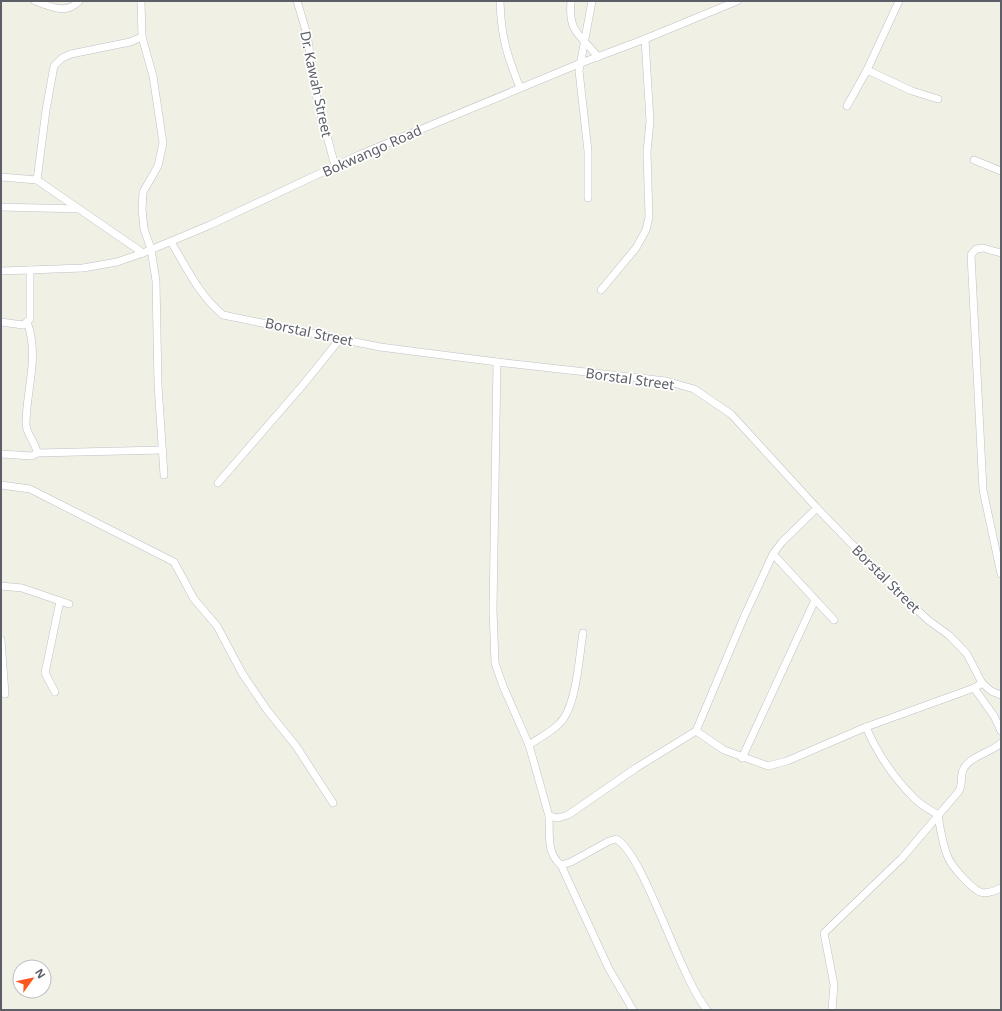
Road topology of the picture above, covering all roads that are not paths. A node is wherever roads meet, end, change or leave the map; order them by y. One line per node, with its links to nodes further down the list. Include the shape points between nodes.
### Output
1 (35, 1): 2 (street, via 64,10 73,7)
2 (79, 1)
3 (141, 1): 10 (street)
4 (296, 1): 20 (street, Dr. Kawah Street, via 307,34 319,107)
5 (500, 1): 16 (street, via 500,28)
6 (571, 1): 12 (street, via 572,28)
7 (592, 1): 12 (street)
8 (736, 1): 11 (street, Bokwango Road)
9 (899, 1): 15 (street)
10 (142, 37): 23 (street, via 130,42 71,54 54,66); 28 (street, via 153,76 163,143 158,166 143,192 144,230)
11 (645, 39): 13 (street, Bokwango Road); 33 (street, via 650,121 647,152 649,217 646,230 636,248)
12 (584, 43): 13 (street); 14 (street)
13 (598, 57): 14 (street, Bokwango Road)
14 (581, 63): 16 (street, Bokwango Road); 24 (street, via 579,79 588,151)
15 (867, 70): 17 (street, via 899,86); 18 (street)
16 (520, 88): 20 (street, Bokwango Road)
17 (938, 99)
18 (847, 106)
19 (974, 160): 21 (street)
20 (335, 166): 27 (street, Bokwango Road)
21 (1001, 171)
22 (1, 177): 23 (street)
23 (37, 180): 26 (street)
24 (588, 198)
25 (1, 207): 26 (street)
26 (79, 209): 29 (street)
27 (171, 242): 28 (street, Bokwango Road); 36 (street, Borstal Street, via 196,286 210,304 223,315)
28 (151, 250): 29 (street, Bokwango Road); 38 (street, via 156,281)
29 (143, 253): 31 (street, Bokwango Road, via 117,262 83,268)
30 (1001, 253): 46 (street, via 983,248 976,249 971,255 983,490)
31 (30, 270): 32 (street, Bokwango Road); 35 (street)
32 (1, 271)
33 (601, 290)
34 (1, 322): 35 (street, via 23,325)
35 (28, 322): 39 (street, via 33,355 26,428 36,444)
36 (340, 339): 37 (street, Borstal Street, via 380,347); 42 (street)
37 (497, 362): 44 (street, Borstal Street, via 666,381 694,389 731,414); 63 (street, via 493,610 495,663)
38 (162, 450): 39 (street); 41 (street)
39 (37, 453): 40 (street, via 32,456)
40 (1, 454)
41 (164, 475)
42 (218, 483)
43 (1, 485): 65 (street, via 30,489 174,562 194,599 217,626 242,673 296,746)
44 (817, 508): 45 (street); 54 (street, Borstal Street, via 900,594 950,636 967,654)
45 (773, 554): 48 (street); 60 (street)
46 (1001, 574)
47 (1, 586): 49 (street, via 22,588)
48 (815, 600): 51 (street); 64 (street)
49 (60, 601): 50 (street); 56 (street, via 45,673)
50 (69, 604)
51 (834, 620)
52 (583, 632): 63 (street, via 568,712 560,723)
53 (1, 640): 57 (street)
54 (982, 683): 55 (street); 58 (street, Borstal Street, via 990,691)
55 (974, 688): 59 (street); 61 (street, via 994,716)
56 (55, 692)
57 (5, 694)
58 (1001, 695)
59 (866, 728): 64 (street, via 787,761 768,766); 66 (street, via 873,744 892,771 916,799)
60 (696, 731): 64 (street, via 724,750); 67 (street, via 568,815 558,818)
61 (1001, 731)
62 (1001, 743): 66 (street, via 967,764 963,770 962,785)
63 (529, 745): 67 (street)
64 (742, 758)
65 (333, 803)
66 (938, 815): 69 (street, via 947,856 956,869 981,892 992,892); 72 (street, via 902,858 824,933 834,984)
67 (549, 816): 68 (street, via 551,852 554,860)
68 (561, 865): 70 (street, via 609,969); 71 (street, via 609,841 616,839 623,843 638,868 677,954)
69 (1001, 888)
70 (633, 1010)
71 (707, 1010)
72 (832, 1010)

